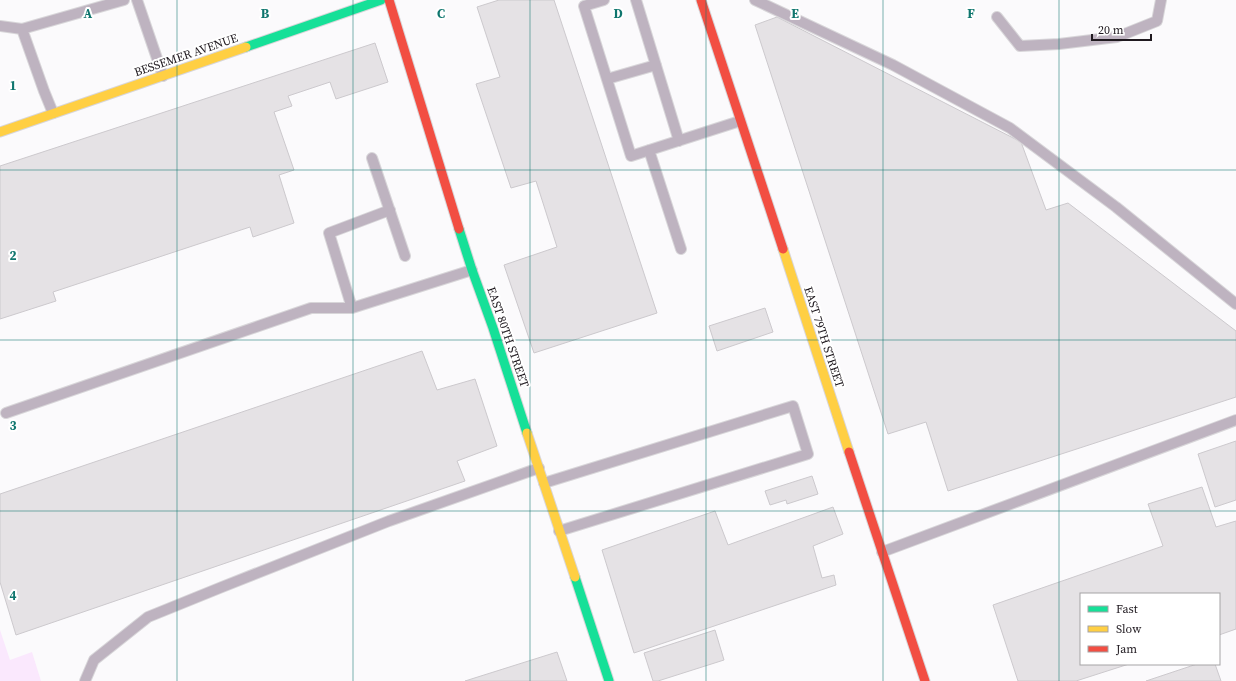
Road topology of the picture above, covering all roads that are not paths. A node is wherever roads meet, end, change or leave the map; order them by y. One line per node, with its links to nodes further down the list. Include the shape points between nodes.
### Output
1 (124, 0): 12 (lane)
2 (137, 0): 14 (lane)
3 (381, 0): 14 (street, BESSEMER AVENUE)
4 (389, 0): 25 (street, EAST 80TH STREET)
5 (604, 0): 15 (lane, via 584,6)
6 (636, 0): 13 (lane)
7 (701, 0): 17 (street, EAST 79TH STREET)
8 (755, 0): 26 (lane, via 893,65 1010,128 1116,206)
9 (1161, 0): 10 (lane, via 1158,21 1117,37 1059,44 1020,46)
10 (997, 17)
11 (0, 26): 12 (lane)
12 (22, 29): 16 (lane)
13 (656, 65): 15 (lane); 19 (lane)
14 (163, 76): 16 (street, BESSEMER AVENUE)
15 (607, 80): 20 (lane, via 631,156)
16 (53, 114): 18 (street, BESSEMER AVENUE)
17 (740, 121): 19 (lane); 33 (street, EAST 79TH STREET)
18 (0, 132)
19 (679, 141): 20 (lane)
20 (649, 150): 23 (lane)
21 (372, 158): 22 (lane)
22 (390, 210): 24 (lane); 27 (lane, via 329,233)
23 (681, 249)
24 (405, 256)
25 (472, 270): 27 (lane); 30 (street, EAST 80TH STREET)
26 (1236, 304)
27 (352, 308): 28 (lane, via 310,308)
28 (6, 413)
29 (1236, 420): 33 (lane)
30 (539, 468): 31 (street, EAST 80TH STREET); 34 (lane, via 389,521 148,617 94,660)
31 (544, 483): 32 (street, EAST 80TH STREET); 32 (lane, via 793,406 808,454)
32 (559, 531): 35 (street, EAST 80TH STREET)
33 (882, 552): 36 (street, EAST 79TH STREET)
34 (85, 681)
35 (609, 681)
36 (925, 681)

